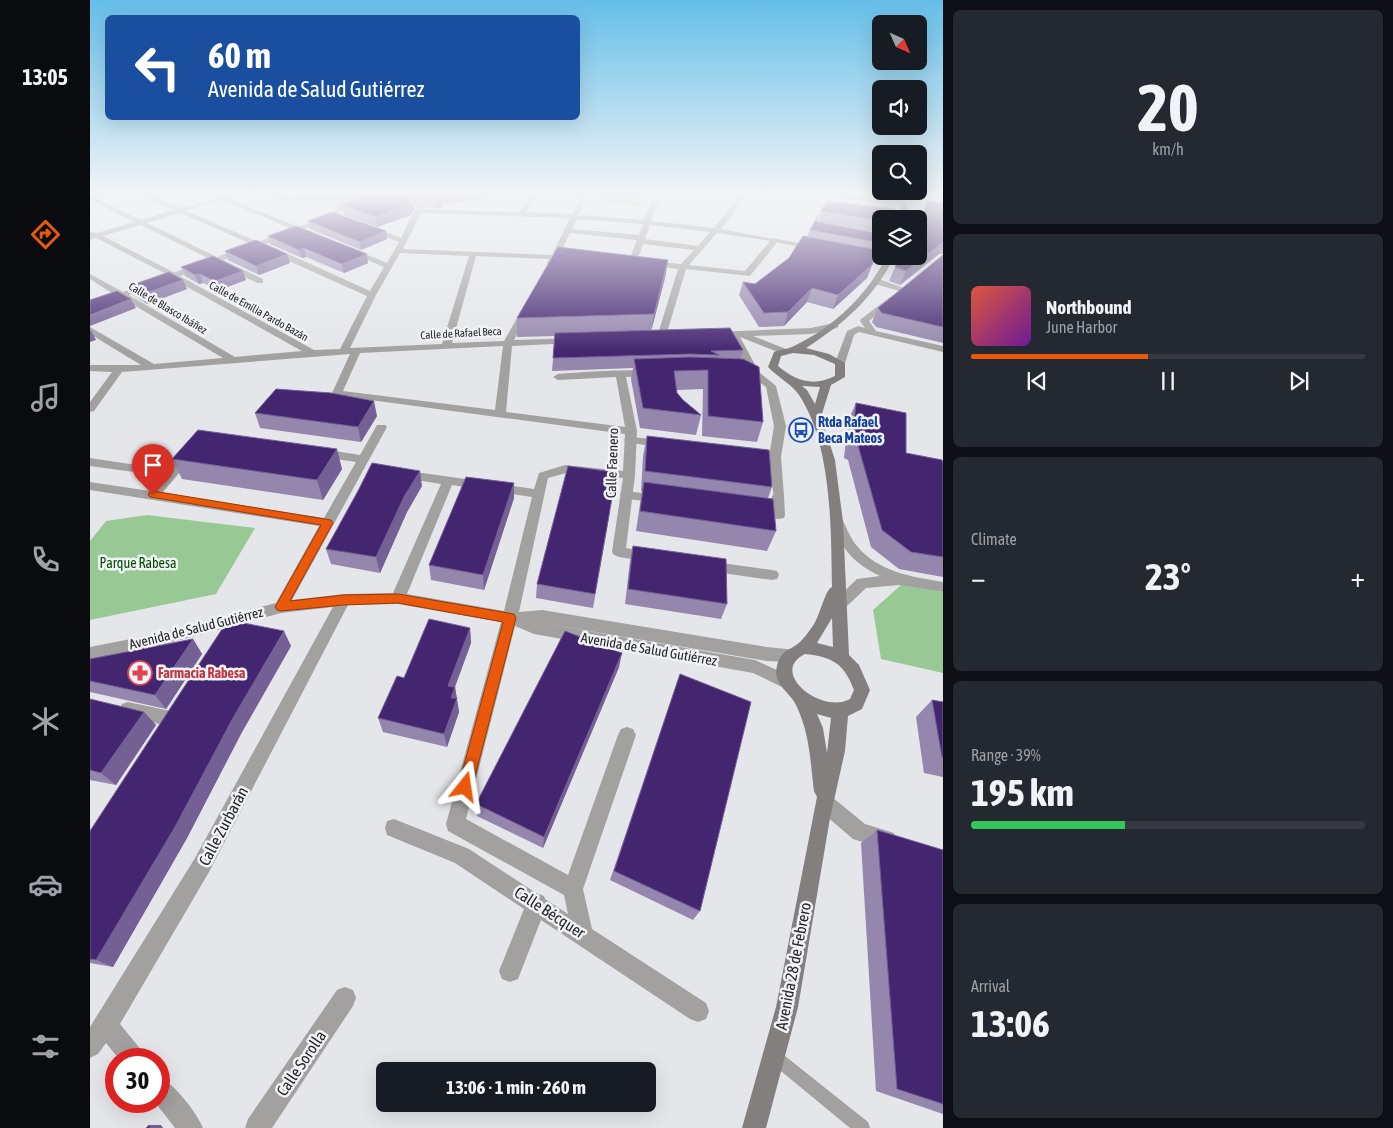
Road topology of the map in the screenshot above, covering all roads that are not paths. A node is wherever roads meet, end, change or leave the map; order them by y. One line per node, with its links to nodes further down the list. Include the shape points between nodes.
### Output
1 (116, 248): 27 (street, Calle de Emilia Pardo Bazán)
2 (193, 248): 19 (street)
3 (250, 248): 19 (street)
4 (267, 248): 30 (street)
5 (343, 248): 23 (street)
6 (400, 248): 13 (street)
7 (560, 248): 16 (street)
8 (638, 248): 21 (street)
9 (700, 248): 24 (street)
10 (769, 248): 24 (street, via 747,274)
11 (815, 248): 12 (street)
12 (822, 249)
13 (398, 251): 14 (street); 23 (street)
14 (473, 254): 16 (street); 42 (street)
15 (851, 255): 17 (street)
16 (555, 257): 18 (street); 25 (street)
17 (872, 257)
18 (575, 258)
19 (218, 260): 27 (street); 28 (street)
20 (623, 260): 21 (street)
21 (633, 261): 24 (street)
22 (887, 265): 29 (main road)
23 (388, 266): 30 (street)
24 (682, 268): 39 (street)
25 (546, 274)
26 (90, 276): 31 (street, Calle de Blasco Ibáñez)
27 (174, 276): 31 (street); 48 (street, Calle de Emilia Pardo Bazán)
28 (260, 281)
29 (878, 282): 34 (main road); 36 (street, via 907,287 864,321)
30 (372, 294): 45 (street)
31 (123, 295): 33 (street); 50 (street, Calle de Blasco Ibáñez)
32 (532, 300): 41 (street)
33 (90, 307)
34 (834, 326): 37 (street, via 811,331); 43 (main road); 49 (main road)
35 (90, 330): 52 (street)
36 (872, 332): 44 (street); 51 (street, via 858,329 850,333)
37 (734, 334): 38 (street); 46 (street); 79 (street, via 750,374 771,386 780,426 770,456 779,515)
38 (707, 335)
39 (661, 337)
40 (585, 340): 41 (street, Calle de Rafael Beca)
41 (508, 342): 42 (street, Calle de Rafael Beca); 61 (street)
42 (446, 346): 47 (street, Calle de Rafael Beca)
43 (798, 349): 46 (main road); 49 (main road)
44 (943, 349)
45 (344, 351): 47 (street, Calle de Rafael Beca); 48 (street, Calle de Rafael Beca)
46 (783, 351): 58 (main road, via 777,354 773,367)
47 (356, 352): 61 (street, via 337,393)
48 (312, 353): 50 (street, Calle de Rafael Beca)
49 (824, 354): 51 (main road)
50 (234, 360): 52 (street, Calle de Rafael Beca)
51 (840, 363): 59 (main road, via 840,377)
52 (152, 367): 54 (street, Calle de Rafael Beca)
53 (90, 368): 54 (street, Calle de Rafael Beca)
54 (119, 369): 60 (street)
55 (658, 373): 56 (street)
56 (620, 374): 57 (street); 64 (street, Calle Faenero)
57 (558, 377)
58 (790, 380): 59 (main road); 62 (main road, via 803,392)
59 (826, 385): 62 (main road)
60 (90, 409)
61 (500, 414): 64 (street)
62 (816, 417): 80 (main road, via 828,460)
63 (381, 427): 69 (street)
64 (630, 435): 65 (street); 72 (street, Calle Faenero)
65 (677, 445)
66 (196, 448): 71 (street)
67 (306, 451): 69 (street)
68 (90, 462): 71 (street)
69 (363, 465): 81 (street)
70 (385, 472): 73 (street)
71 (173, 474): 76 (street)
72 (629, 474): 75 (street, via 565,469 543,476); 77 (street, Calle Faenero)
73 (448, 481): 75 (street); 88 (street)
74 (90, 486): 76 (street)
75 (540, 494): 92 (street)
76 (153, 495): 81 (street)
77 (626, 495): 78 (street); 82 (street, Calle Faenero, via 620,552)
78 (674, 502)
79 (741, 510)
80 (837, 522): 84 (main road); 86 (street, via 847,544 865,563)
81 (328, 523): 91 (street)
82 (667, 560)
83 (696, 564): 85 (street)
84 (838, 572): 90 (main road); 95 (main road, via 830,610 819,629)
85 (772, 575)
86 (899, 580): 87 (street); 90 (street, via 862,584)
87 (943, 587)
88 (398, 598): 89 (street, Avenida de Salud Gutiérrez); 92 (street, Avenida de Salud Gutiérrez)
89 (344, 600): 91 (street, Avenida de Salud Gutiérrez); 115 (street, Calle Zurbarán, via 202,865)
90 (840, 604): 97 (main road)
91 (281, 607): 93 (street, Avenida de Salud Gutiérrez)
92 (510, 618): 95 (street, Avenida de Salud Gutiérrez, via 542,616 767,654); 98 (street, Avenida de Salud Gutiérrez, via 534,628 754,667); 109 (street, via 455,824)
93 (236, 619): 94 (street); 96 (street, Avenida de Salud Gutiérrez)
94 (225, 636)
95 (797, 652): 97 (main road, via 822,649); 98 (main road, via 784,667)
96 (90, 653)
97 (841, 658): 102 (main road, via 856,672 862,690 856,704)
98 (788, 683): 99 (main road)
99 (802, 700): 102 (main road, via 820,710); 106 (main road, Avenida 28 de Febrero, via 815,728)
100 (181, 702): 103 (street)
101 (117, 706): 103 (street)
102 (840, 712): 106 (main road, Avenida 28 de Febrero)
103 (171, 719): 104 (street)
104 (160, 736)
105 (627, 736): 109 (street)
106 (825, 803): 108 (street, via 860,832); 118 (main road, Avenida 28 de Febrero, via 788,1007)
107 (394, 828): 110 (street, Calle Bécquer, via 462,856)
108 (906, 846)
109 (573, 889): 111 (street)
110 (536, 903): 111 (street, Calle Bécquer); 112 (street)
111 (583, 934): 114 (street, Calle Bécquer)
112 (510, 971)
113 (345, 998): 121 (street, Calle Sorolla)
114 (698, 1011)
115 (106, 1026): 116 (street, Calle Zurbarán); 117 (street)
116 (90, 1046)
117 (125, 1048)
118 (774, 1057): 122 (main road, Avenida 28 de Febrero); 123 (lane)
119 (170, 1102): 120 (street)
120 (191, 1128)
121 (257, 1128)
122 (754, 1128)
123 (862, 1128)

